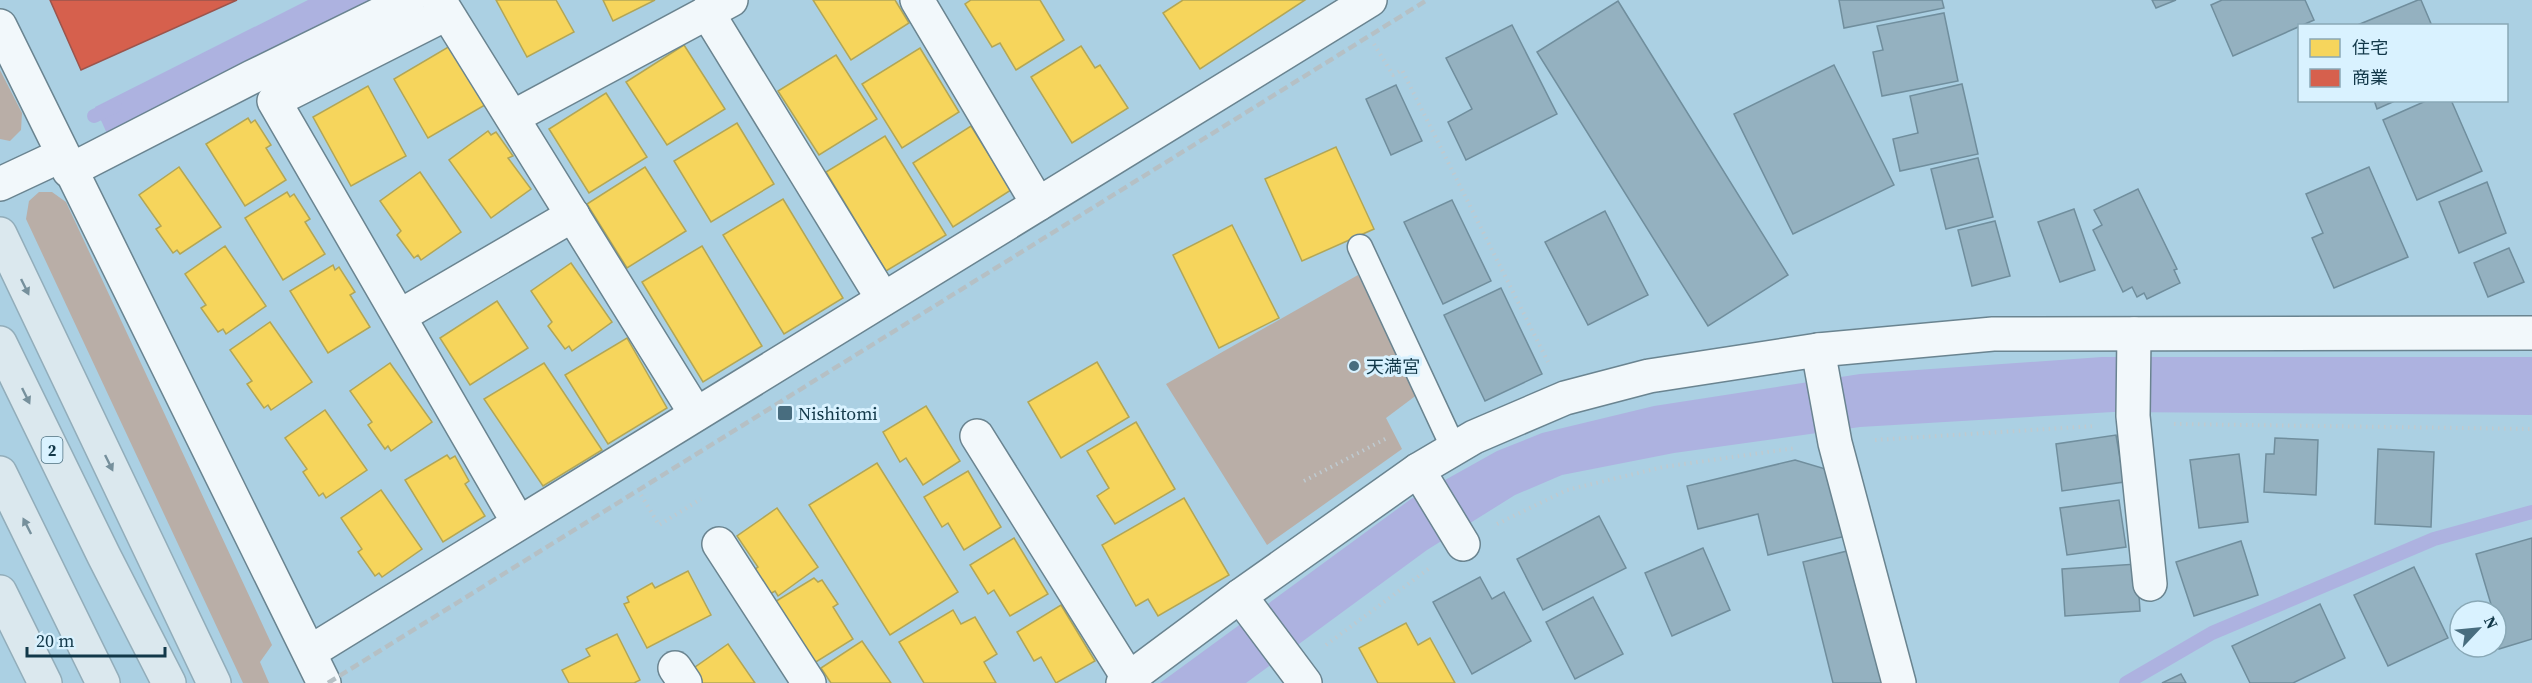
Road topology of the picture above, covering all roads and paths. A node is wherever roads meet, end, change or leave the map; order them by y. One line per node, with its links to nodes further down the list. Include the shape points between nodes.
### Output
1 (409, 0): 8 (street)
2 (918, 0): 10 (street)
3 (1357, 4): 10 (street); 20 (path, via 1393,75 1402,70)
4 (719, 6): 7 (street); 14 (street)
5 (442, 7): 7 (street); 15 (street, via 274,101)
6 (0, 26): 8 (street)
7 (513, 117): 11 (street)
8 (66, 163): 9 (street); 39 (street)
9 (0, 184)
10 (1038, 204): 14 (street)
11 (573, 215): 15 (street); 22 (street)
12 (0, 234): 45 (highway, one-way to 45)
13 (1360, 247): 21 (lane)
14 (884, 299): 22 (street)
15 (400, 316): 32 (street)
16 (2532, 333): 18 (street)
17 (0, 343): 44 (highway, 2, one-way to 44)
18 (2134, 343): 19 (street, via 1993,334); 23 (street)
19 (1820, 363): 20 (street, via 1649,376); 26 (street)
20 (1565, 398): 27 (street)
21 (1437, 412): 27 (lane); 30 (path)
22 (696, 414): 32 (street)
23 (2133, 420): 24 (path); 26 (path); 36 (street)
24 (2532, 429)
25 (977, 436): 41 (street)
26 (1834, 439): 34 (path, via 1663,467 1567,489); 48 (street)
27 (1454, 449): 29 (street)
28 (0, 472): 43 (highway, one-way to 28)
29 (1422, 477): 34 (street); 38 (street)
30 (1304, 481)
31 (701, 500): 33 (path)
32 (518, 522): 39 (street)
33 (664, 522)
34 (1461, 539): 40 (path)
35 (719, 544): 47 (street)
36 (2150, 584)
37 (0, 592): 42 (highway)
38 (1245, 602): 40 (street); 41 (street)
39 (310, 652): 46 (street)
40 (1296, 670)
41 (1126, 681)
42 (45, 683)
43 (104, 683)
44 (169, 683)
45 (214, 683)
46 (324, 683)
47 (808, 683)
48 (1899, 683)

